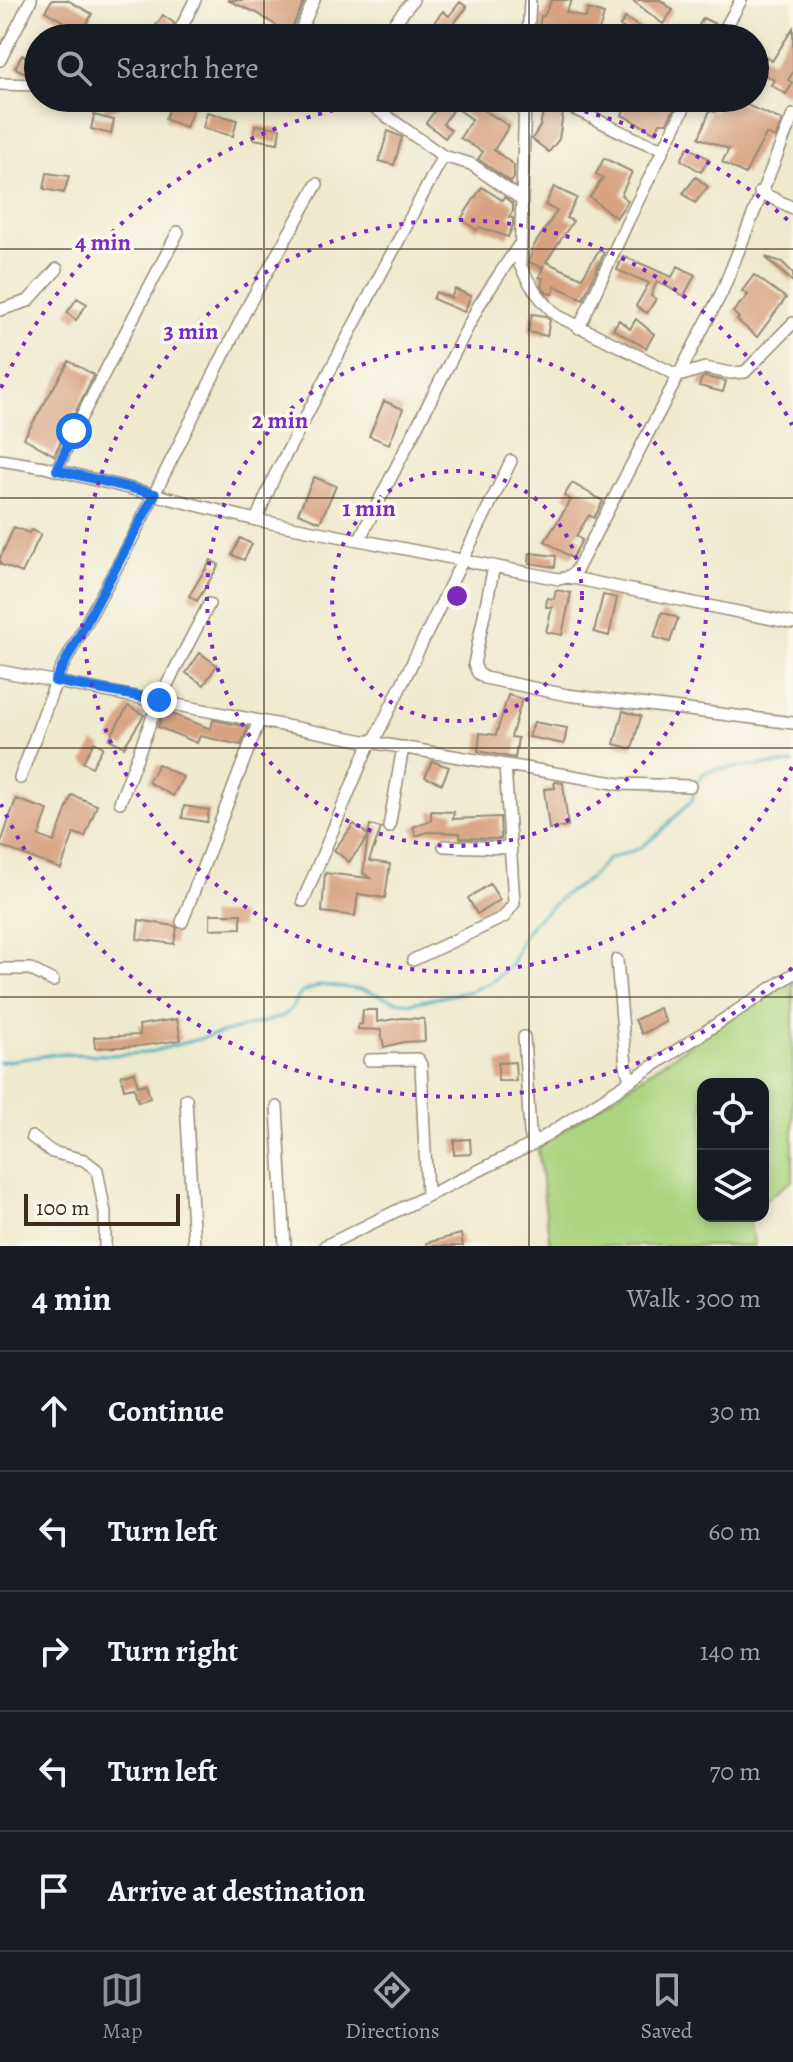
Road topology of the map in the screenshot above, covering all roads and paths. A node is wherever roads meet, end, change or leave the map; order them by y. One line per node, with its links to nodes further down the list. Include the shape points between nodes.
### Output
1 (31, 0): 12 (street)
2 (195, 0): 7 (street)
3 (314, 0): 8 (street)
4 (413, 0): 9 (street)
5 (530, 0): 10 (street)
6 (741, 0): 11 (street)
7 (183, 24)
8 (303, 24)
9 (393, 24)
10 (529, 24)
11 (728, 24)
12 (0, 60)
13 (0, 84): 14 (street)
14 (24, 85)
15 (381, 112): 21 (street)
16 (524, 112): 24 (street)
17 (577, 112): 20 (street)
18 (682, 112): 20 (street)
19 (793, 115): 23 (street)
20 (663, 148): 31 (street)
21 (443, 156): 24 (street, via 471,164); 37 (street)
22 (317, 184): 36 (street, via 249,304)
23 (760, 192): 25 (street); 32 (street, via 722,292)
24 (521, 199): 27 (street)
25 (793, 208)
26 (178, 232): 35 (street)
27 (519, 245): 31 (street, via 526,278 547,307); 38 (street, via 479,305)
28 (57, 269): 29 (street, via 28,301)
29 (0, 310)
30 (793, 323): 32 (street, via 745,372 705,368)
31 (579, 328): 32 (street)
32 (679, 376): 41 (street, via 576,571)
33 (0, 460): 35 (street)
34 (511, 461): 39 (street)
35 (57, 470): 36 (street)
36 (155, 494): 37 (street); 45 (street)
37 (256, 520): 38 (street)
38 (359, 540): 39 (street)
39 (464, 560): 40 (street); 49 (street)
40 (494, 566): 41 (street); 48 (street, via 474,664 485,678 567,695)
41 (568, 577): 43 (street)
42 (209, 604): 46 (street)
43 (792, 623)
44 (0, 671): 45 (street)
45 (55, 681): 46 (street); 52 (street)
46 (159, 700): 47 (street); 54 (street)
47 (259, 721): 49 (street); 59 (street)
48 (793, 723)
49 (370, 742): 50 (street); 58 (street)
50 (403, 747): 51 (street); 55 (street)
51 (505, 765): 53 (street, via 620,784); 57 (street)
52 (20, 778)
53 (690, 786)
54 (120, 802)
55 (389, 827)
56 (444, 846): 57 (street)
57 (511, 848): 60 (street, via 514,903 508,913)
58 (303, 901)
59 (182, 922)
60 (413, 960)
61 (617, 960): 67 (street)
62 (0, 969): 64 (street, via 30,969)
63 (793, 974): 67 (street)
64 (53, 981)
65 (524, 1037): 71 (street)
66 (369, 1060): 72 (street, via 418,1059 421,1065)
67 (630, 1081): 71 (street)
68 (186, 1099): 74 (street)
69 (277, 1107): 75 (street)
70 (32, 1137): 73 (street, via 52,1152 84,1160 97,1170)
71 (533, 1144): 72 (street)
72 (427, 1195): 76 (street)
73 (105, 1246)
74 (194, 1246)
75 (285, 1246)
76 (325, 1246)

